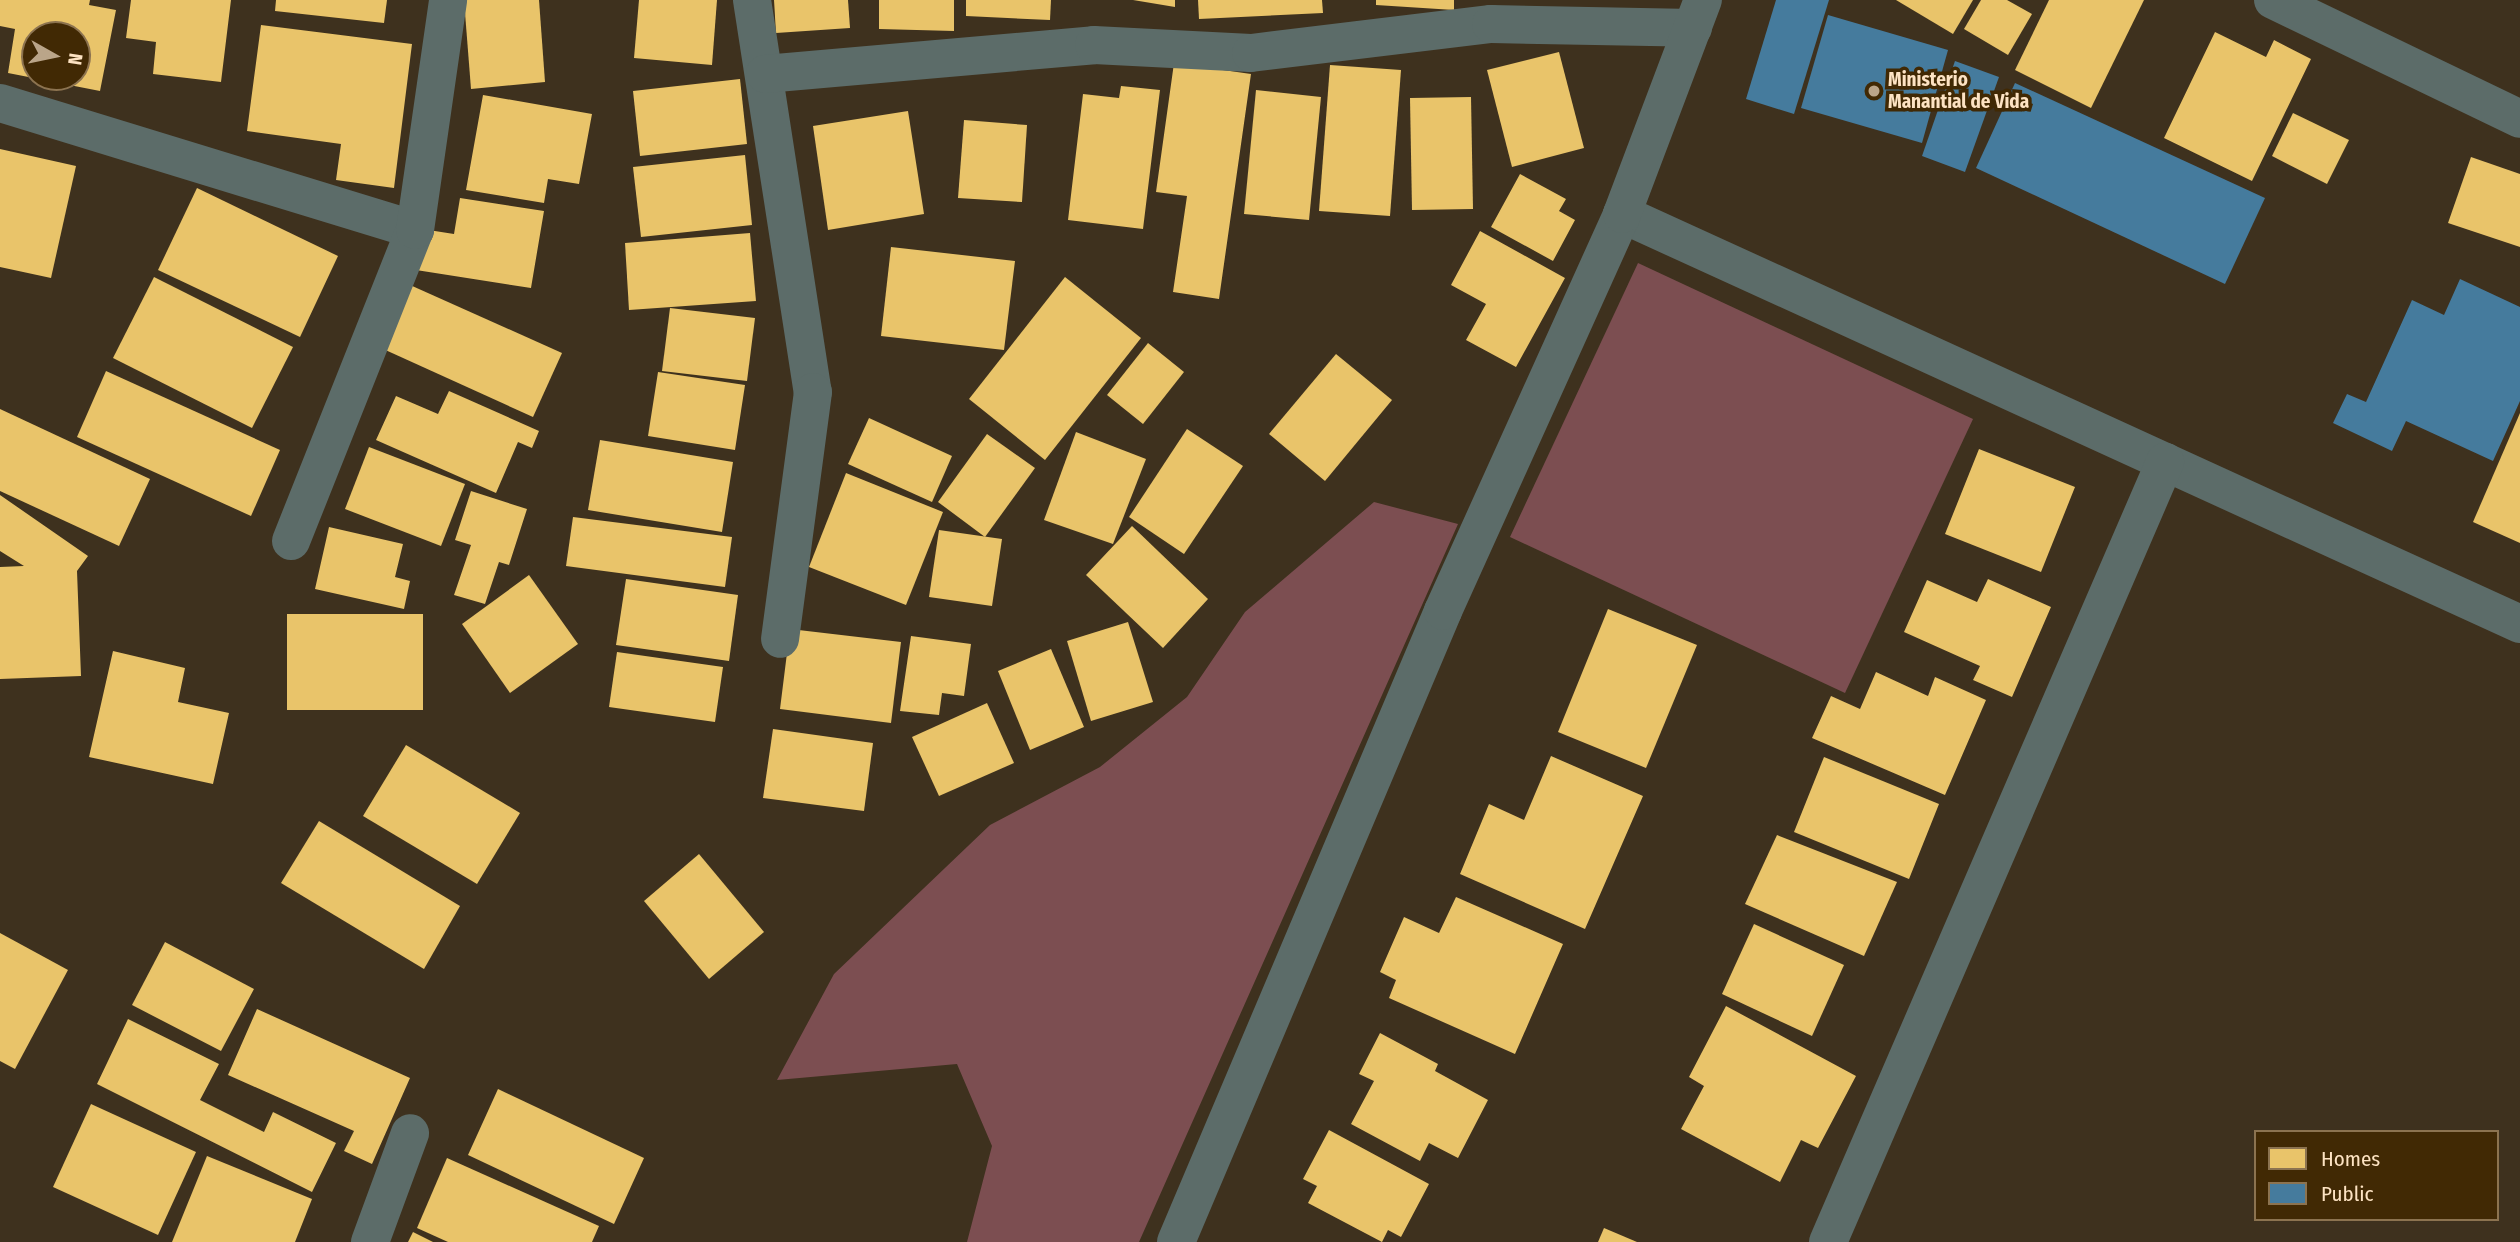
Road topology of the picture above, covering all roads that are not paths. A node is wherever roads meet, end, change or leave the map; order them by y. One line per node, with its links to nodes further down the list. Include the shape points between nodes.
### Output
1 (448, 0): 9 (street)
2 (752, 0): 5 (street)
3 (2273, 0): 7 (street)
4 (1698, 14): 5 (street, via 1491,24 1251,53 1094,45); 8 (street)
5 (765, 74): 13 (street, via 813,392)
6 (0, 103): 9 (street)
7 (2520, 119)
8 (1622, 214): 10 (street); 16 (street, via 1443,611)
9 (415, 230): 11 (street)
10 (2165, 462): 12 (street); 17 (street)
11 (291, 541)
12 (2520, 624)
13 (780, 639)
14 (410, 1133): 15 (street)
15 (370, 1242)
16 (1175, 1242)
17 (1828, 1242)

